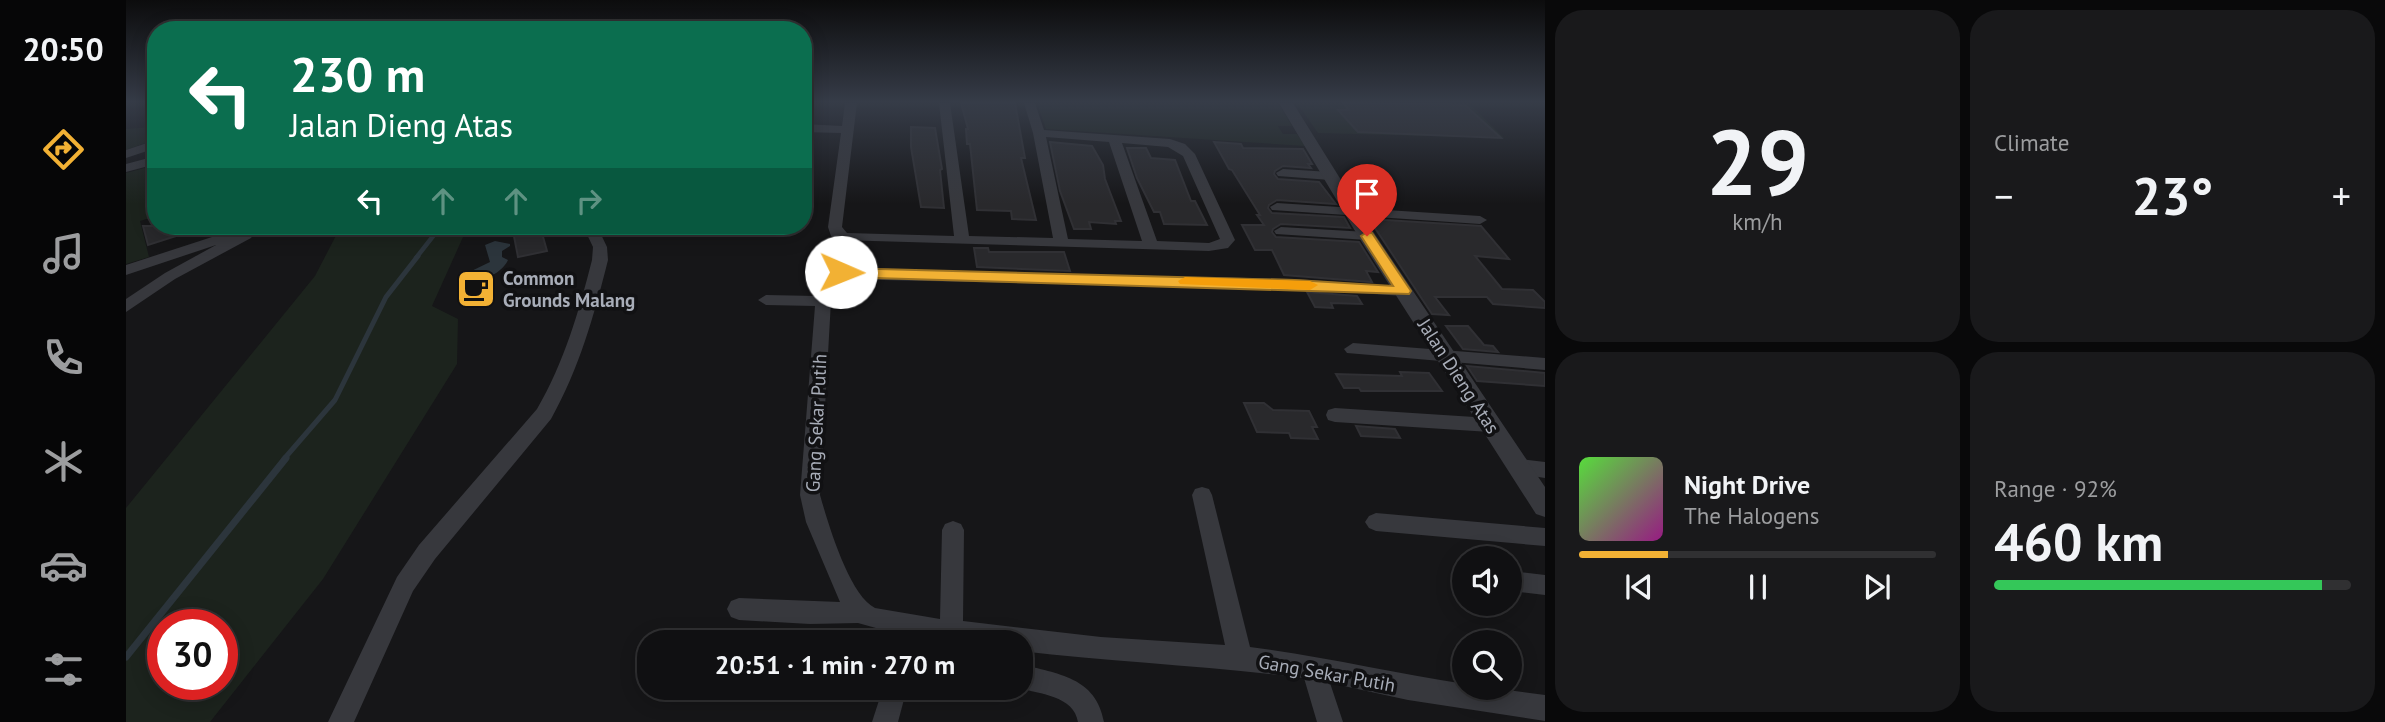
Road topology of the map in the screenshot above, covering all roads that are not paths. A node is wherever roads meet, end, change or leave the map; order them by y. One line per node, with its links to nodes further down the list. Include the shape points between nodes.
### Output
1 (846, 137): 21 (street, via 836,233 844,237)
2 (949, 137): 21 (street)
3 (1040, 137): 22 (street)
4 (1085, 137): 6 (street)
5 (1306, 137): 12 (street, Jalan Dieng Atas)
6 (1114, 139): 23 (street); 23 (street, via 1170,143 1186,150 1228,240 1217,247)
7 (147, 147): 8 (street)
8 (126, 154)
9 (147, 162): 10 (street)
10 (126, 168)
11 (1283, 173): 12 (street)
12 (1330, 176): 14 (street, Jalan Dieng Atas)
13 (1277, 207): 14 (street)
14 (1352, 211): 15 (street); 20 (street, Jalan Dieng Atas)
15 (1480, 220)
16 (1281, 231): 20 (street)
17 (241, 235): 24 (street)
18 (244, 235): 28 (street, via 170,276)
19 (594, 235): 52 (street, via 600,260 556,394 405,584)
20 (1367, 236): 25 (street, Jalan Dieng Atas)
21 (962, 239): 22 (street)
22 (1061, 242): 23 (street)
23 (1150, 245)
24 (126, 270)
25 (1404, 291): 27 (street, Gang Sekar Putih, via 841,272 827,276); 30 (street, Jalan Dieng Atas)
26 (766, 300): 27 (street)
27 (823, 301): 44 (street, Gang Sekar Putih, via 810,495 829,554)
28 (126, 307)
29 (1353, 349): 30 (street)
30 (1447, 358): 31 (street); 33 (street, Jalan Dieng Atas)
31 (1545, 364)
32 (1335, 415): 33 (street)
33 (1490, 425): 34 (street, Jalan Dieng Atas)
34 (1519, 467): 35 (street); 37 (street, Jalan Dieng Atas)
35 (1545, 470)
36 (1202, 495): 47 (street)
37 (1545, 507)
38 (1376, 522): 40 (street)
39 (953, 530): 45 (street)
40 (1545, 537)
41 (1522, 582): 42 (street)
42 (1545, 585)
43 (738, 609): 44 (street)
44 (860, 612): 45 (street, Gang Sekar Putih, via 908,626)
45 (951, 630)
46 (1033, 640): 47 (street, Gang Sekar Putih)
47 (1240, 658): 48 (street, Gang Sekar Putih)
48 (1313, 667): 51 (street, Gang Sekar Putih, via 1408,688); 55 (street)
49 (1033, 680): 54 (street, via 1076,693 1086,702)
50 (891, 700): 53 (street)
51 (1545, 708)
52 (341, 722)
53 (885, 722)
54 (1091, 722)
55 (1330, 722)

